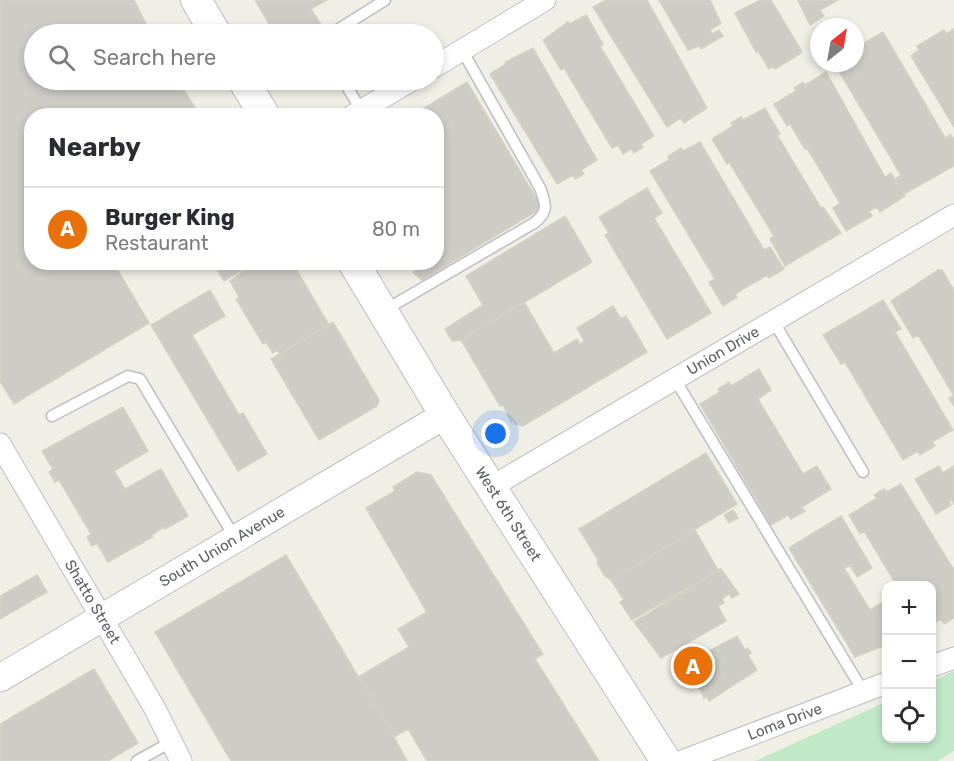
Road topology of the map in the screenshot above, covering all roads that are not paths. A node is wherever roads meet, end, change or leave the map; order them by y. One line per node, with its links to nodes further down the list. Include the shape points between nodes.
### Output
1 (196, 0): 4 (main road)
2 (385, 0): 5 (lane)
3 (545, 0): 6 (street)
4 (210, 24)
5 (347, 24)
6 (462, 50): 7 (street); 16 (lane, via 540,188 547,206 544,216)
7 (444, 61)
8 (249, 90): 11 (main road)
9 (347, 90): 12 (lane)
10 (395, 90): 13 (street)
11 (260, 108)
12 (354, 108)
13 (364, 108)
14 (954, 215): 17 (street, Union Drive)
15 (358, 270): 16 (main road, West 6th Street)
16 (382, 311): 19 (main road, West 6th Street)
17 (774, 322): 18 (street, Union Drive); 22 (lane)
18 (676, 381): 23 (street, Union Drive); 30 (lane)
19 (445, 415): 23 (main road, West 6th Street); 24 (street, South Union Avenue)
20 (52, 417): 24 (lane, via 128,376 140,379)
21 (0, 444): 25 (street, Shatto Street)
22 (863, 472)
23 (493, 486): 34 (main road, West 6th Street)
24 (235, 539): 25 (street, South Union Avenue)
25 (102, 618): 28 (street, South Union Avenue); 31 (street, Shatto Street)
26 (954, 658): 27 (street)
27 (936, 665)
28 (0, 678)
29 (882, 685): 30 (street, Loma Drive)
30 (863, 692): 35 (street, Loma Drive)
31 (171, 742): 32 (lane); 33 (street, Shatto Street)
32 (137, 761)
33 (182, 761)
34 (666, 761)
35 (682, 761)

